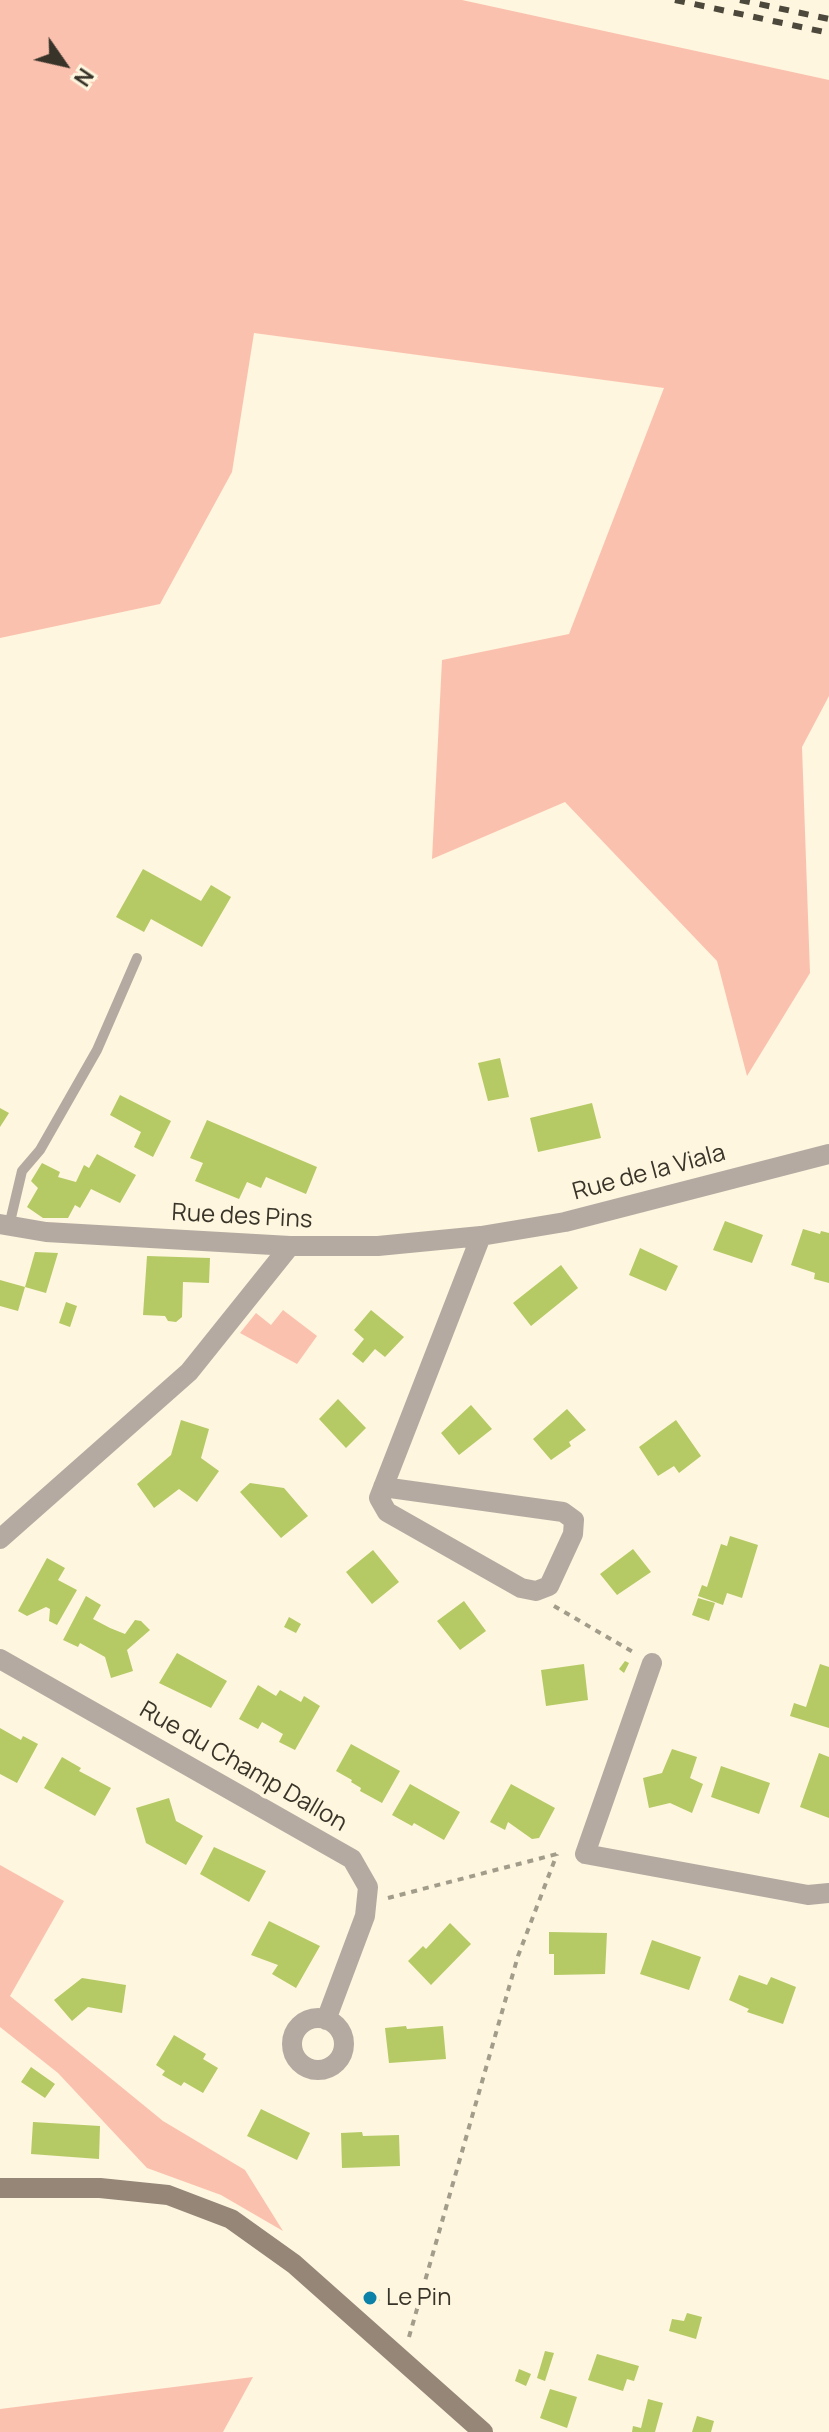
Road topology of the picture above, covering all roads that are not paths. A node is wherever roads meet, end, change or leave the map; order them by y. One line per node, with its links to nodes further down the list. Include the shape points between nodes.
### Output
1 (137, 958): 3 (lane, via 97,1050 40,1150 22,1171)
2 (829, 1154): 4 (street, Rue de la Viala, via 565,1222)
3 (4, 1225): 5 (street, Rue des Pins)
4 (481, 1236): 5 (street, Rue des Pins, via 378,1246); 6 (street)
5 (290, 1246): 7 (street, via 189,1372)
6 (383, 1487): 6 (street, via 379,1498 387,1512 521,1588 536,1591 549,1586 573,1534 574,1520 563,1512)
7 (0, 1539)
8 (0, 1659): 11 (street, Rue du Champ Dallon, via 352,1859 368,1887 365,1916)
9 (652, 1663): 10 (street, via 585,1854 808,1895)
10 (829, 1893)
11 (326, 2020)
12 (0, 2188): 13 (main road, via 100,2188 168,2195 231,2219 294,2264)
13 (483, 2432)

